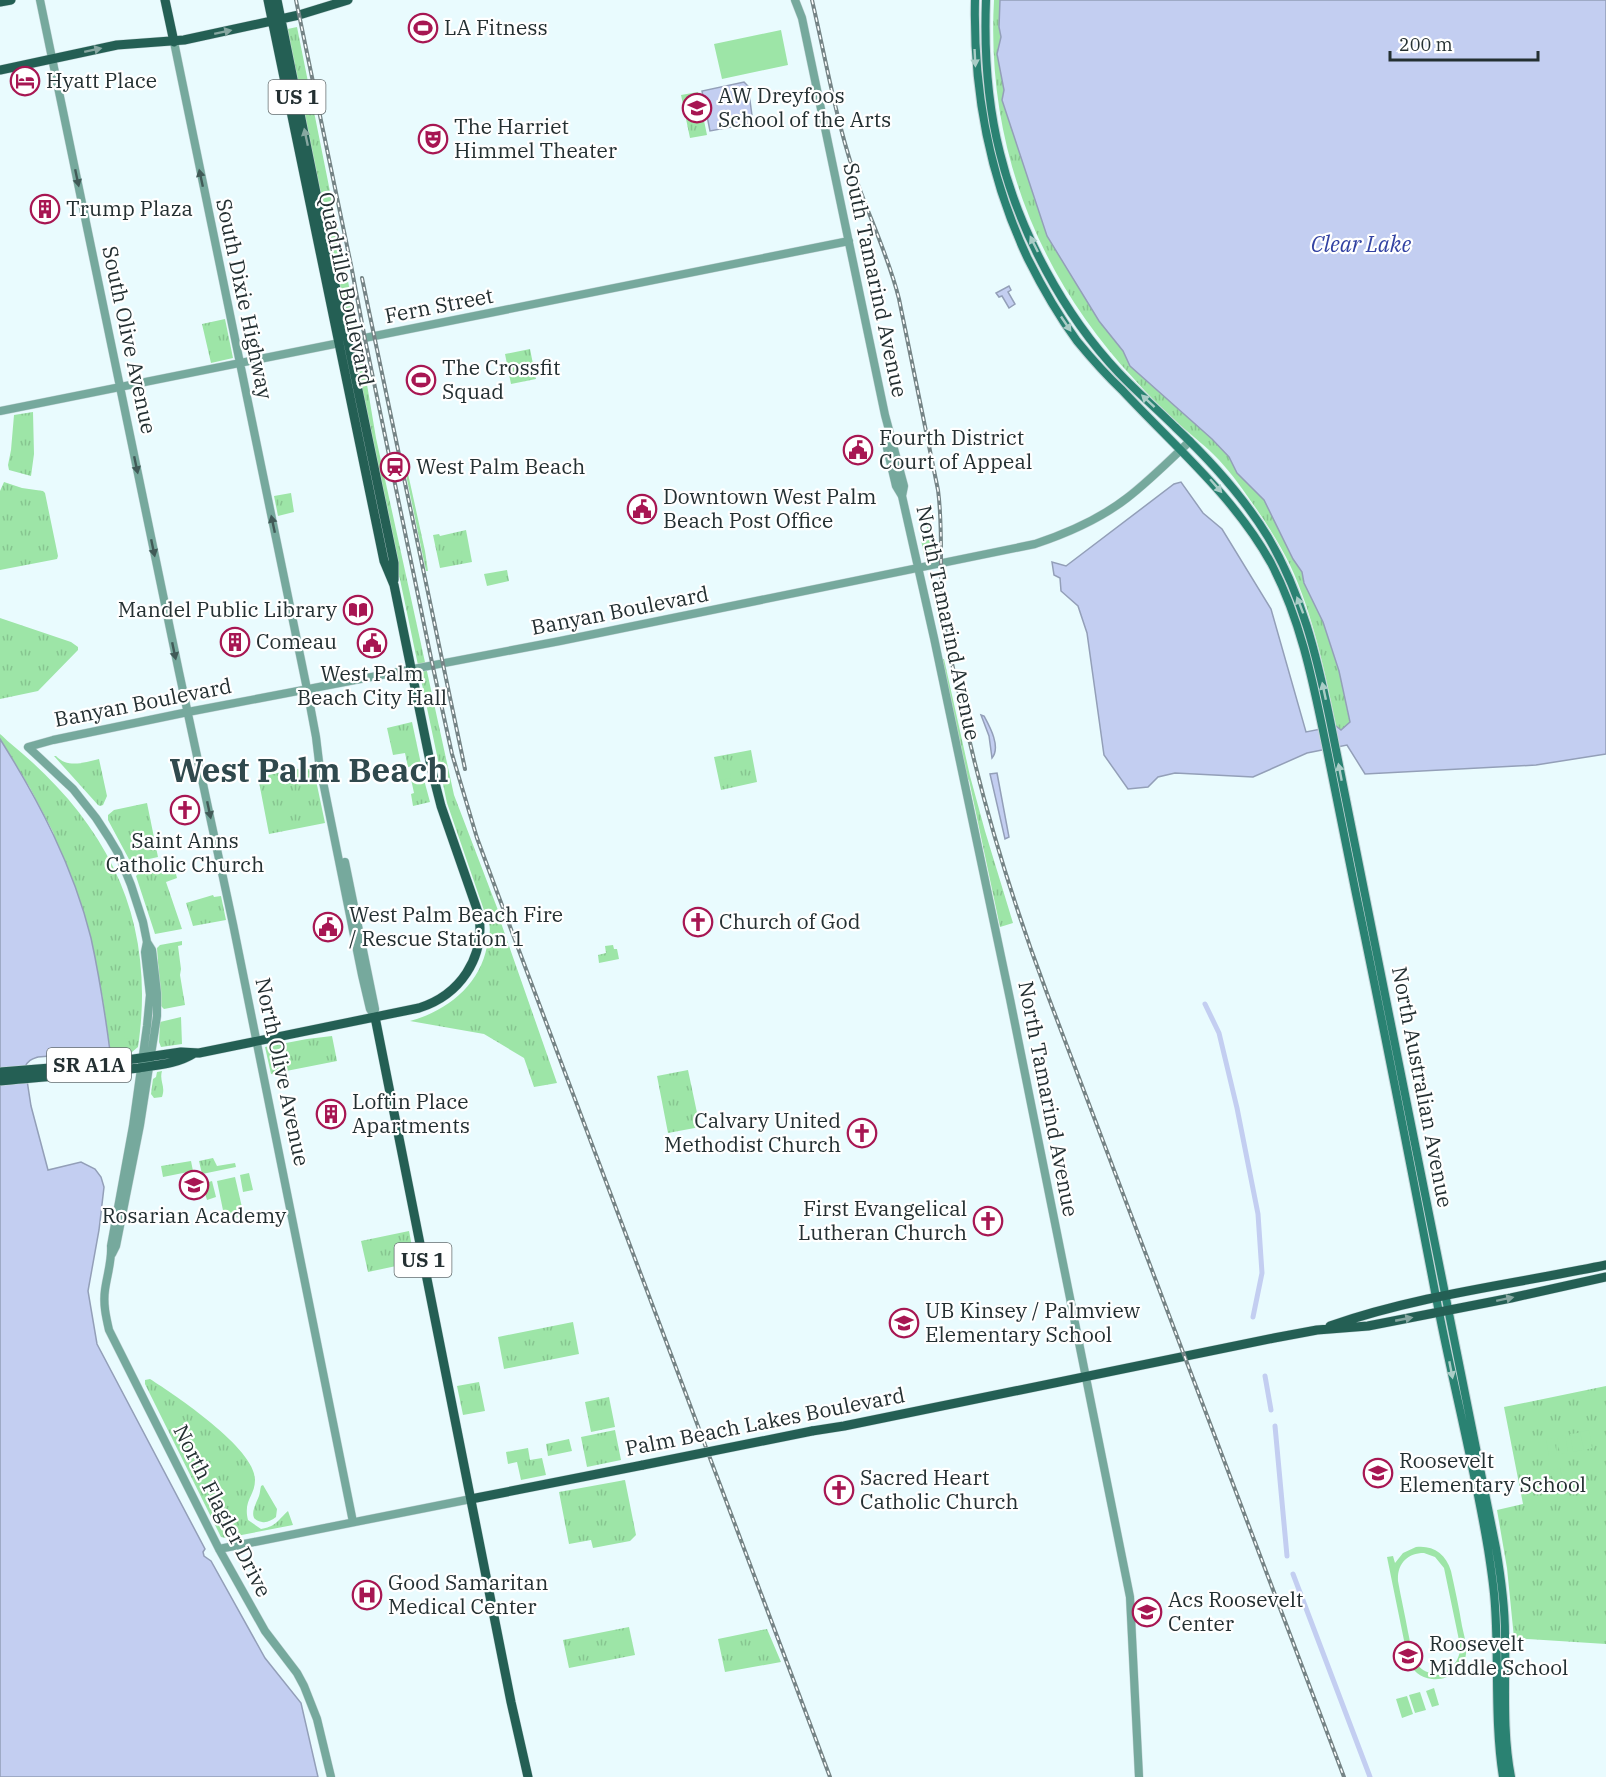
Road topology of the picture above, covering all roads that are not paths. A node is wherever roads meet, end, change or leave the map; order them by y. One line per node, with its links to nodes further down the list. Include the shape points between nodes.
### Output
1 (11, 0): 10 (main road)
2 (39, 0): 13 (street, South Olive Avenue)
3 (165, 0): 12 (main road, South Dixie Highway)
4 (268, 0): 11 (main road, Quadrille Boulevard)
5 (277, 0): 11 (main road, Quadrille Boulevard / US 1)
6 (348, 0): 11 (main road)
7 (795, 0): 15 (street, South Tamarind Avenue)
8 (975, 0): 18 (main road, North Australian Avenue, one-way to 18, via 978,93 998,184 1042,287)
9 (986, 0): 16 (main road, North Australian Avenue, one-way to 9, via 1035,247 1002,162 987,78)
10 (0, 2)
11 (277, 20): 12 (main road, one-way to 11); 17 (main road, Quadrille Boulevard / US 1)
12 (174, 42): 13 (main road, one-way to 12, via 117,45); 19 (street, South Dixie Highway, one-way to 12)
13 (52, 59): 14 (main road); 20 (street, South Olive Avenue, one-way to 20)
14 (0, 70)
15 (849, 241): 17 (street, Fern Street); 22 (street, South Tamarind Avenue)
16 (1089, 337): 18 (main road); 23 (main road, North Australian Avenue, one-way to 16, via 1120,374)
17 (344, 343): 19 (street, Fern Street); 31 (main road, Quadrille Boulevard / US 1, via 394,562 394,585)
18 (1079, 343): 24 (main road, North Australian Avenue)
19 (240, 364): 20 (street, Fern Street); 32 (street, South Dixie Highway, one-way to 19)
20 (120, 387): 21 (street, Fern Street); 29 (street, South Olive Avenue, one-way to 29)
21 (0, 411)
22 (890, 436): 25 (street, North Tamarind Avenue, via 887,448); 26 (street, South Tamarind Avenue)
23 (1190, 441): 24 (street, Banyan Boulevard); 30 (main road, North Australian Avenue, one-way to 23, via 1297,598 1268,537 1232,487)
24 (1181, 449): 28 (street, Banyan Boulevard, via 1126,499 1063,535 1017,549); 30 (main road, North Australian Avenue, one-way to 30, via 1228,500 1269,560)
25 (891, 465): 26 (street); 27 (street, North Tamarind Avenue)
26 (903, 481): 27 (street, South Tamarind Avenue)
27 (902, 496): 28 (street, North Tamarind Avenue)
28 (918, 568): 31 (street, Banyan Boulevard); 46 (street, North Tamarind Avenue)
29 (170, 629): 33 (street, North Olive Avenue, one-way to 33)
30 (1313, 663): 43 (main road, North Australian Avenue)
31 (411, 669): 32 (street, Banyan Boulevard); 35 (main road, Quadrille Boulevard / US 1, via 436,788 476,903 479,942 468,971 443,997 419,1008)
32 (307, 689): 33 (street, Banyan Boulevard); 35 (street, South Dixie Highway, via 362,975)
33 (188, 712): 34 (street, Banyan Boulevard); 36 (street, North Olive Avenue, one-way to 36)
34 (28, 747): 37 (street, North Flagler Drive, via 73,789 96,818 118,853 131,885 152,950 157,993 157,1016)
35 (375, 1017): 36 (main road, SR A1A); 47 (main road, US 1)
36 (257, 1040): 37 (main road, SR A1A, via 193,1054 181,1052); 48 (street, North Olive Avenue)
37 (146, 1062): 39 (main road, SR A1A); 49 (street, North Flagler Drive, via 111,1246 104,1307 109,1330)
38 (0, 1072): 39 (main road, SR A1A)
39 (35, 1074): 40 (main road, SR A1A)
40 (0, 1081)
41 (1606, 1265): 43 (main road, Palm Beach Lakes Boulevard)
42 (1606, 1277): 44 (main road, Palm Beach Lakes Boulevard, one-way to 42)
43 (1440, 1296): 44 (main road, North Australian Avenue); 45 (main road, Palm Beach Lakes Boulevard, via 1366,1313)
44 (1444, 1312): 45 (main road, Palm Beach Lakes Boulevard, one-way to 44, via 1368,1326); 53 (main road, North Australian Avenue, one-way to 53, via 1492,1579 1497,1726); 54 (main road, North Australian Avenue, via 1501,1578 1505,1742)
45 (1317, 1330): 46 (main road, Palm Beach Lakes Boulevard)
46 (1086, 1377): 47 (main road, Palm Beach Lakes Boulevard, bridge); 52 (street, North Tamarind Avenue, via 1130,1597)
47 (471, 1499): 48 (street, Palm Beach Lakes Boulevard); 51 (main road, US 1)
48 (353, 1522): 49 (street, Palm Beach Lakes Boulevard)
49 (219, 1549): 50 (street, North Flagler Drive, via 265,1631 304,1686 317,1719)
50 (331, 1777)
51 (528, 1777)
52 (1139, 1777)
53 (1503, 1777)
54 (1511, 1777)

